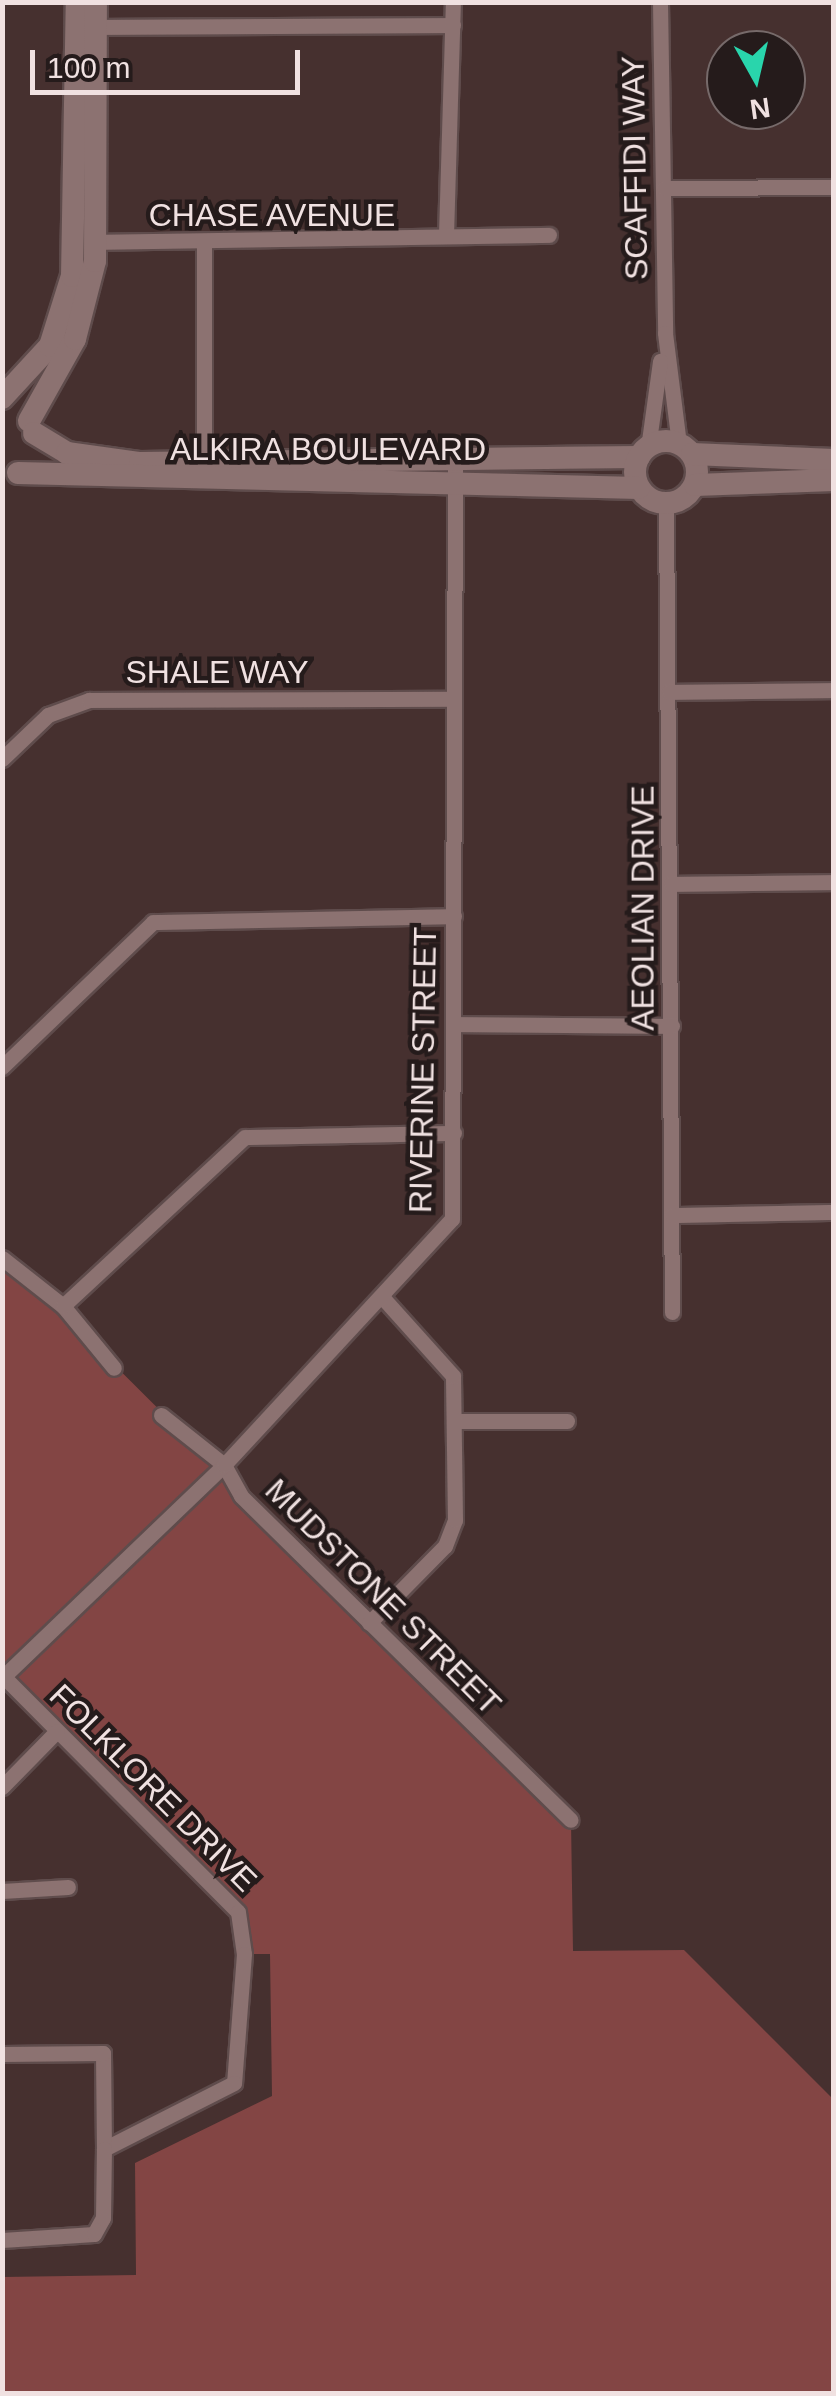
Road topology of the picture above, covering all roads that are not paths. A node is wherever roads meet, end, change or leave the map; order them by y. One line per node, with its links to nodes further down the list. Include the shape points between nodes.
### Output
1 (77, 2): 13 (street, via 72,276 50,346)
2 (452, 2): 5 (street)
3 (660, 2): 7 (street, SCAFFIDI WAY)
4 (96, 14): 5 (street); 10 (street)
5 (452, 25): 8 (street)
6 (834, 187): 7 (street)
7 (664, 188): 12 (street, SCAFFIDI WAY)
8 (446, 235): 9 (street, CHASE AVENUE); 11 (street, CHASE AVENUE, via 424,243)
9 (549, 236)
10 (96, 242): 11 (street, CHASE AVENUE); 14 (street, via 75,339)
11 (204, 242): 18 (street)
12 (665, 333): 15 (street, SCAFFIDI WAY); 16 (street, SCAFFIDI WAY)
13 (2, 400): 14 (street, ALKIRA BOULEVARD)
14 (31, 427): 18 (street, ALKIRA BOULEVARD, via 84,457); 20 (street)
15 (686, 449): 16 (street, ALKIRA BOULEVARD); 17 (street); 22 (street)
16 (643, 452): 19 (street, ALKIRA BOULEVARD); 23 (street)
17 (834, 460)
18 (204, 463): 19 (street, ALKIRA BOULEVARD)
19 (455, 471): 20 (street, ALKIRA BOULEVARD); 23 (street, ALKIRA BOULEVARD); 27 (street, RIVERINE STREET)
20 (10, 476)
21 (834, 480): 22 (street)
22 (695, 485): 24 (street)
23 (640, 488): 24 (street)
24 (666, 503): 26 (street, AEOLIAN DRIVE)
25 (834, 690): 26 (street)
26 (669, 692): 30 (street, AEOLIAN DRIVE)
27 (453, 700): 28 (street, SHALE WAY, via 89,700 60,708); 31 (street, RIVERINE STREET)
28 (4, 755)
29 (834, 882): 30 (street)
30 (671, 884): 33 (street, AEOLIAN DRIVE)
31 (454, 916): 32 (street, RIVERINE STREET); 34 (street, via 153,922)
32 (454, 1024): 33 (street); 35 (street, RIVERINE STREET)
33 (672, 1026): 37 (street, AEOLIAN DRIVE)
34 (2, 1066)
35 (454, 1133): 39 (street, RIVERINE STREET, via 452,1220); 40 (street, via 245,1137)
36 (834, 1212): 37 (street)
37 (672, 1214): 41 (street, AEOLIAN DRIVE)
38 (2, 1258): 40 (street)
39 (382, 1298): 44 (street, via 449,1367); 46 (street, RIVERINE STREET)
40 (63, 1306): 42 (street)
41 (672, 1312)
42 (114, 1368)
43 (161, 1416): 46 (street, MUDSTONE STREET)
44 (456, 1420): 45 (street); 47 (street, via 450,1539)
45 (567, 1420)
46 (224, 1465): 47 (street, MUDSTONE STREET, via 241,1496); 48 (street, RIVERINE STREET)
47 (369, 1622): 51 (street, MUDSTONE STREET)
48 (3, 1675): 49 (street, FOLKLORE DRIVE)
49 (57, 1731): 50 (street); 55 (street, FOLKLORE DRIVE, via 244,1920 244,2048 234,2083)
50 (2, 1788)
51 (571, 1820)
52 (68, 1887): 53 (street)
53 (2, 1891)
54 (2, 2054): 55 (street, via 103,2052)
55 (104, 2149): 56 (street, via 103,2218 94,2234)
56 (2, 2240)

